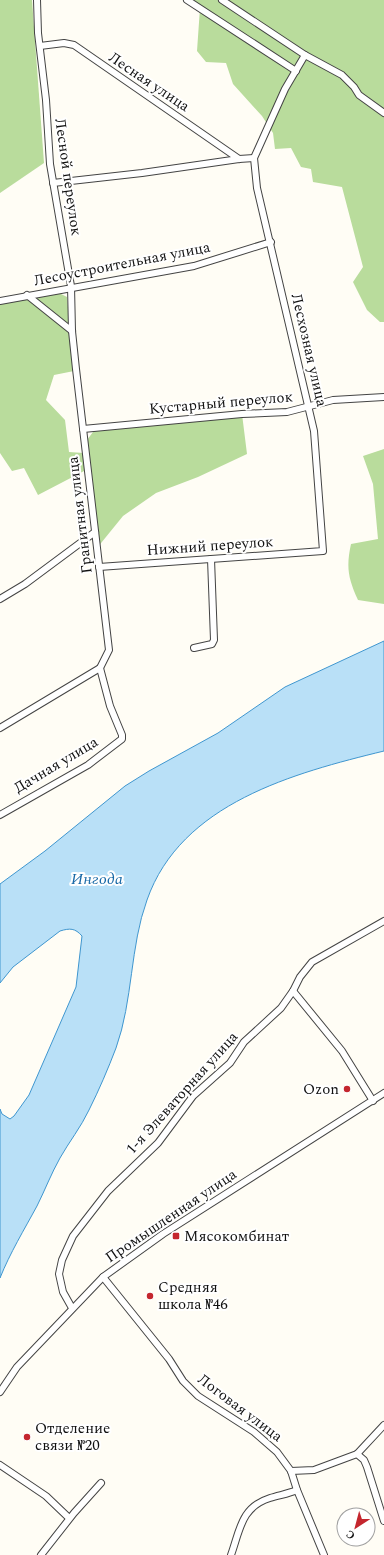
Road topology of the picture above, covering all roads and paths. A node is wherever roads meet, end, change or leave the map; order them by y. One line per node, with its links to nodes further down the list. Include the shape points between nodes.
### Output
1 (37, 0): 4 (street, Лесной переулок)
2 (187, 0): 6 (street)
3 (222, 0): 5 (street)
4 (40, 46): 9 (street, Лесная улица, via 64,43 74,45); 10 (street, Лесной переулок)
5 (306, 55): 6 (street); 7 (street, via 342,75 359,95)
6 (296, 71): 8 (street, via 285,89)
7 (384, 113)
8 (254, 158): 9 (street); 11 (street, Лесхозная улица, via 257,188)
9 (239, 159): 10 (street)
10 (53, 183): 12 (street, Лесной переулок)
11 (271, 242): 12 (street, Лесоустроительная улица, via 194,266); 17 (street, Лесхозная улица)
12 (71, 286): 13 (street, Лесоустроительная улица); 15 (street, Гранитная улица)
13 (27, 295): 14 (street, Лесоустроительная улица); 15 (street)
14 (0, 301)
15 (72, 331): 18 (street, Гранитная улица)
16 (384, 397): 17 (street, Кустарный переулок, via 333,400)
17 (309, 407): 18 (street, Кустарный переулок, via 287,412); 20 (street, Лесхозная улица, via 314,431)
18 (82, 429): 19 (street, Гранитная улица)
19 (95, 532): 22 (street, Гранитная улица); 23 (street, via 25,584)
20 (323, 551): 21 (street, Нижний переулок)
21 (211, 559): 22 (street, Нижний переулок); 24 (street, via 214,640 208,646)
22 (99, 567): 25 (street, Гранитная улица, via 109,650)
23 (0, 599)
24 (194, 648)
25 (100, 668): 26 (street); 27 (street, Дачная улица, via 122,739 88,765)
26 (0, 728)
27 (0, 815)
28 (384, 920): 29 (street, 1-я Элеваторная улица, via 312,962 300,976)
29 (293, 991): 31 (street, via 342,1051); 33 (street, 1-я Элеваторная улица, via 280,1008 244,1042 230,1063 193,1096 153,1148 108,1191 73,1236 66,1248 59,1274 63,1292)
30 (384, 1093): 31 (street, Промышленная улица)
31 (373, 1101): 32 (street, Промышленная улица, via 158,1238)
32 (103, 1277): 33 (street, Промышленная улица); 38 (street, Логовая улица, via 169,1359 183,1381 198,1396 254,1432 277,1452)
33 (72, 1308): 34 (street, Промышленная улица, via 16,1367)
34 (0, 1392)
35 (384, 1425): 36 (street)
36 (357, 1454): 38 (street, via 314,1470); 42 (street, via 364,1460)
37 (0, 1465): 41 (street, via 46,1496)
38 (291, 1470): 40 (street, Логовая улица)
39 (101, 1483): 41 (street)
40 (297, 1490): 44 (street, via 270,1498 249,1509); 45 (street, Логовая улица)
41 (69, 1518): 43 (street)
42 (384, 1521)
43 (40, 1555)
44 (231, 1555)
45 (324, 1555)

